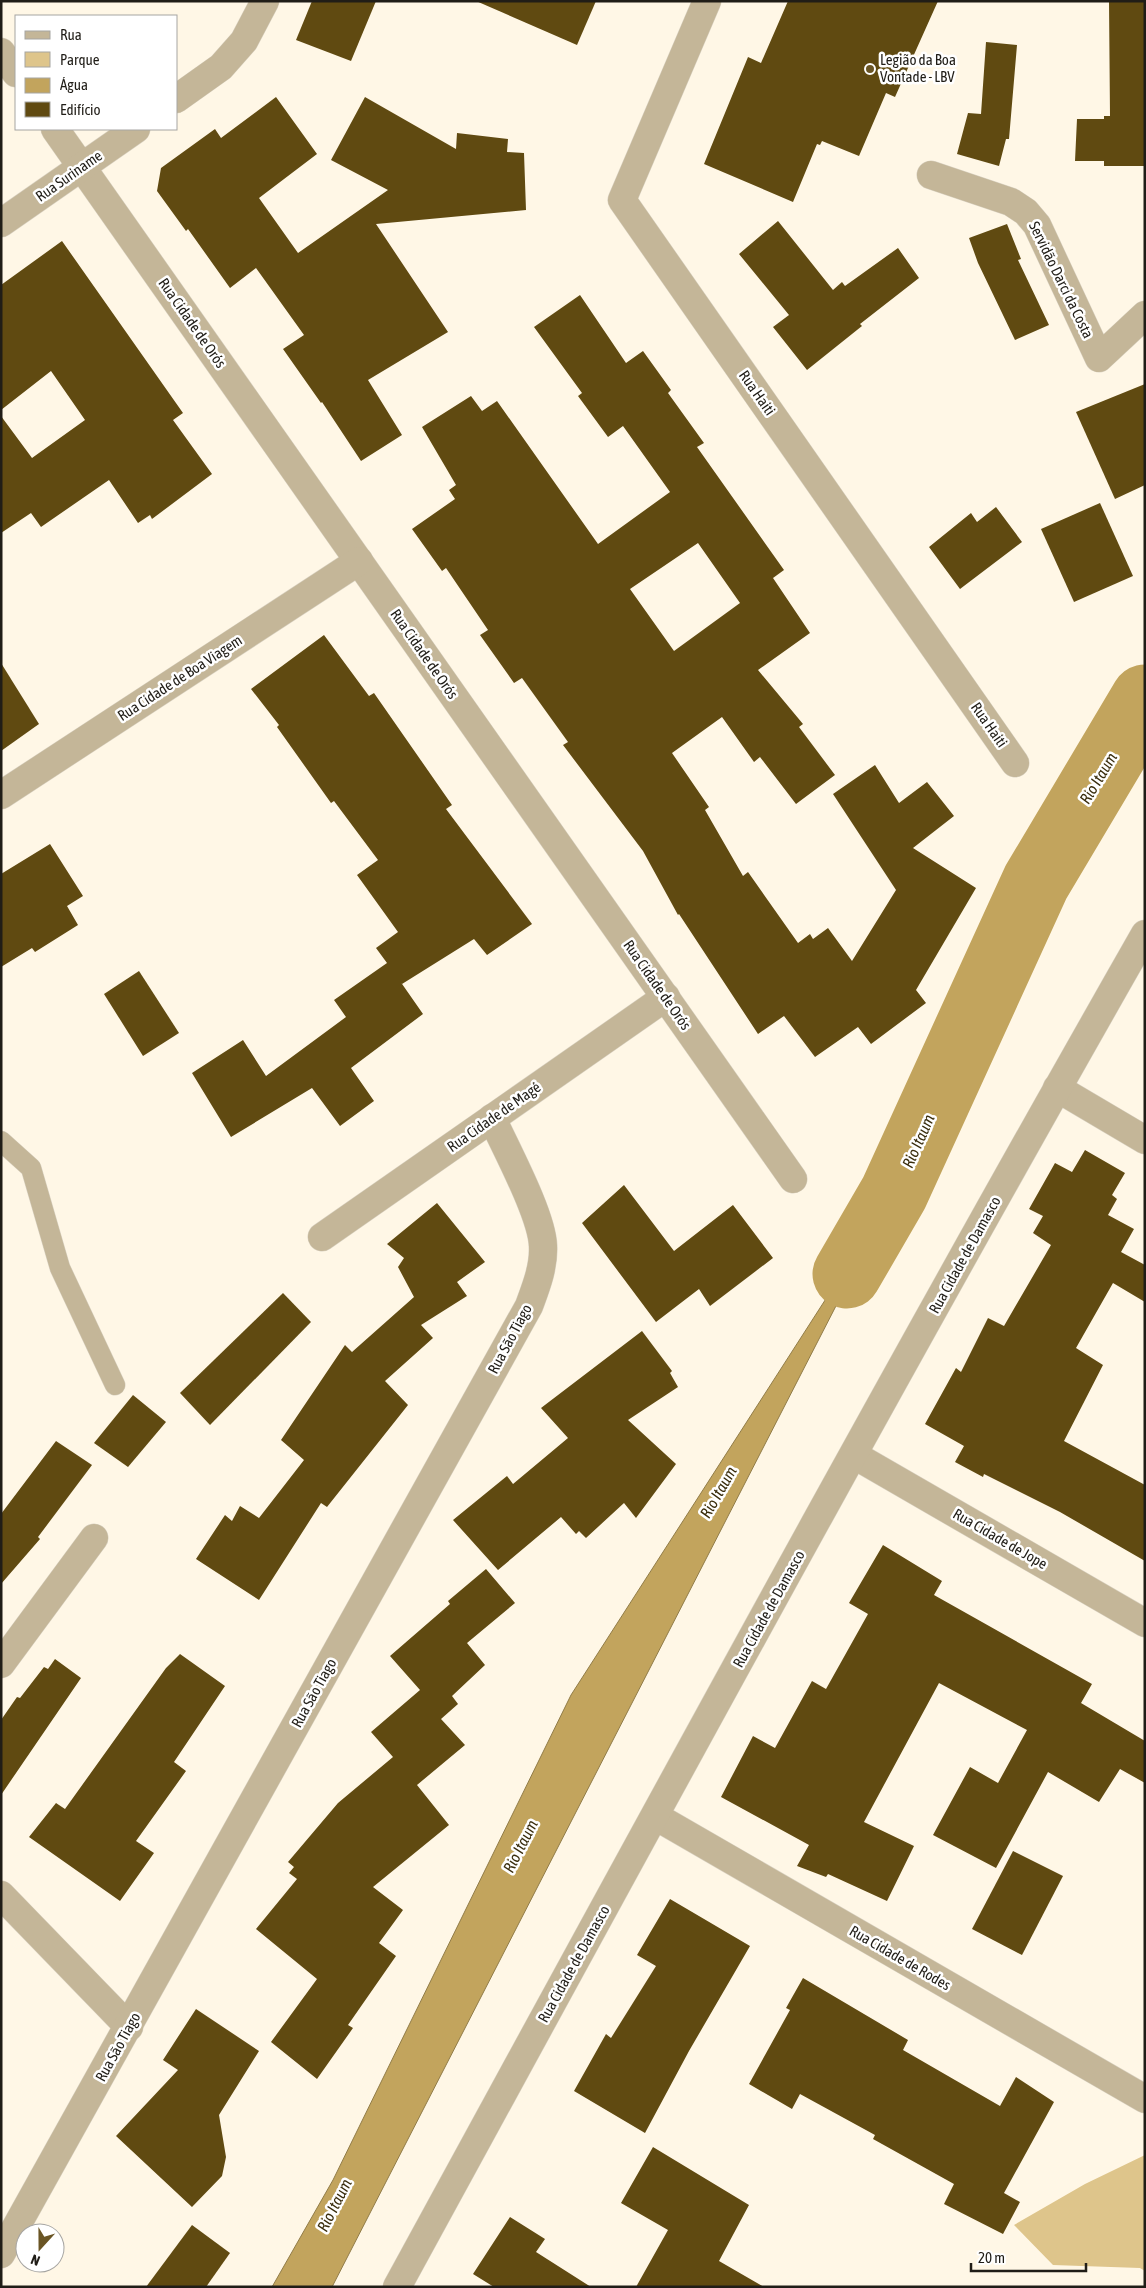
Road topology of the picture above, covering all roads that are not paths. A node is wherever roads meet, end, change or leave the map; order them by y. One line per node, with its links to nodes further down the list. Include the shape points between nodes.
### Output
1 (265, 1): 5 (street, via 244,41 220,67)
2 (706, 1): 13 (street, Rua Haiti, via 622,200)
3 (1, 52): 4 (street)
4 (15, 73)
5 (178, 98)
6 (56, 130): 8 (street, Rua Cidade de Orós)
7 (135, 130): 8 (street, Rua Suriname)
8 (82, 168): 10 (street, Rua Suriname); 12 (street, Rua Cidade de Orós)
9 (931, 175): 11 (street, Servidão Darci da Costa, via 1011,202 1026,212 1037,225 1099,358)
10 (1, 223)
11 (1145, 315)
12 (359, 561): 14 (street, Rua Cidade de Boa Viagem); 16 (street, Rua Cidade de Orós)
13 (1015, 763)
14 (1, 795)
15 (1145, 934): 17 (street, Rua Cidade de Damasco)
16 (666, 997): 18 (street, Rua Cidade de Magé); 21 (street, Rua Cidade de Orós)
17 (1057, 1088): 19 (street); 24 (street, Rua Cidade de Damasco)
18 (492, 1118): 22 (street, Rua Cidade de Magé); 30 (street, Rua São Tiago, via 534,1213 543,1246 540,1274 529,1306)
19 (1145, 1140)
20 (1, 1141): 23 (lane, via 31,1168 60,1268)
21 (793, 1179)
22 (322, 1237)
23 (115, 1385)
24 (854, 1455): 26 (street, Rua Cidade de Jope); 28 (street, Rua Cidade de Damasco)
25 (94, 1538): 27 (street)
26 (1145, 1623)
27 (1, 1664)
28 (654, 1816): 31 (street, Rua Cidade de Rodes); 33 (street, Rua Cidade de Damasco)
29 (1, 1895): 30 (street)
30 (129, 2027): 32 (street, Rua São Tiago)
31 (1145, 2099)
32 (1, 2254)
33 (397, 2287)

